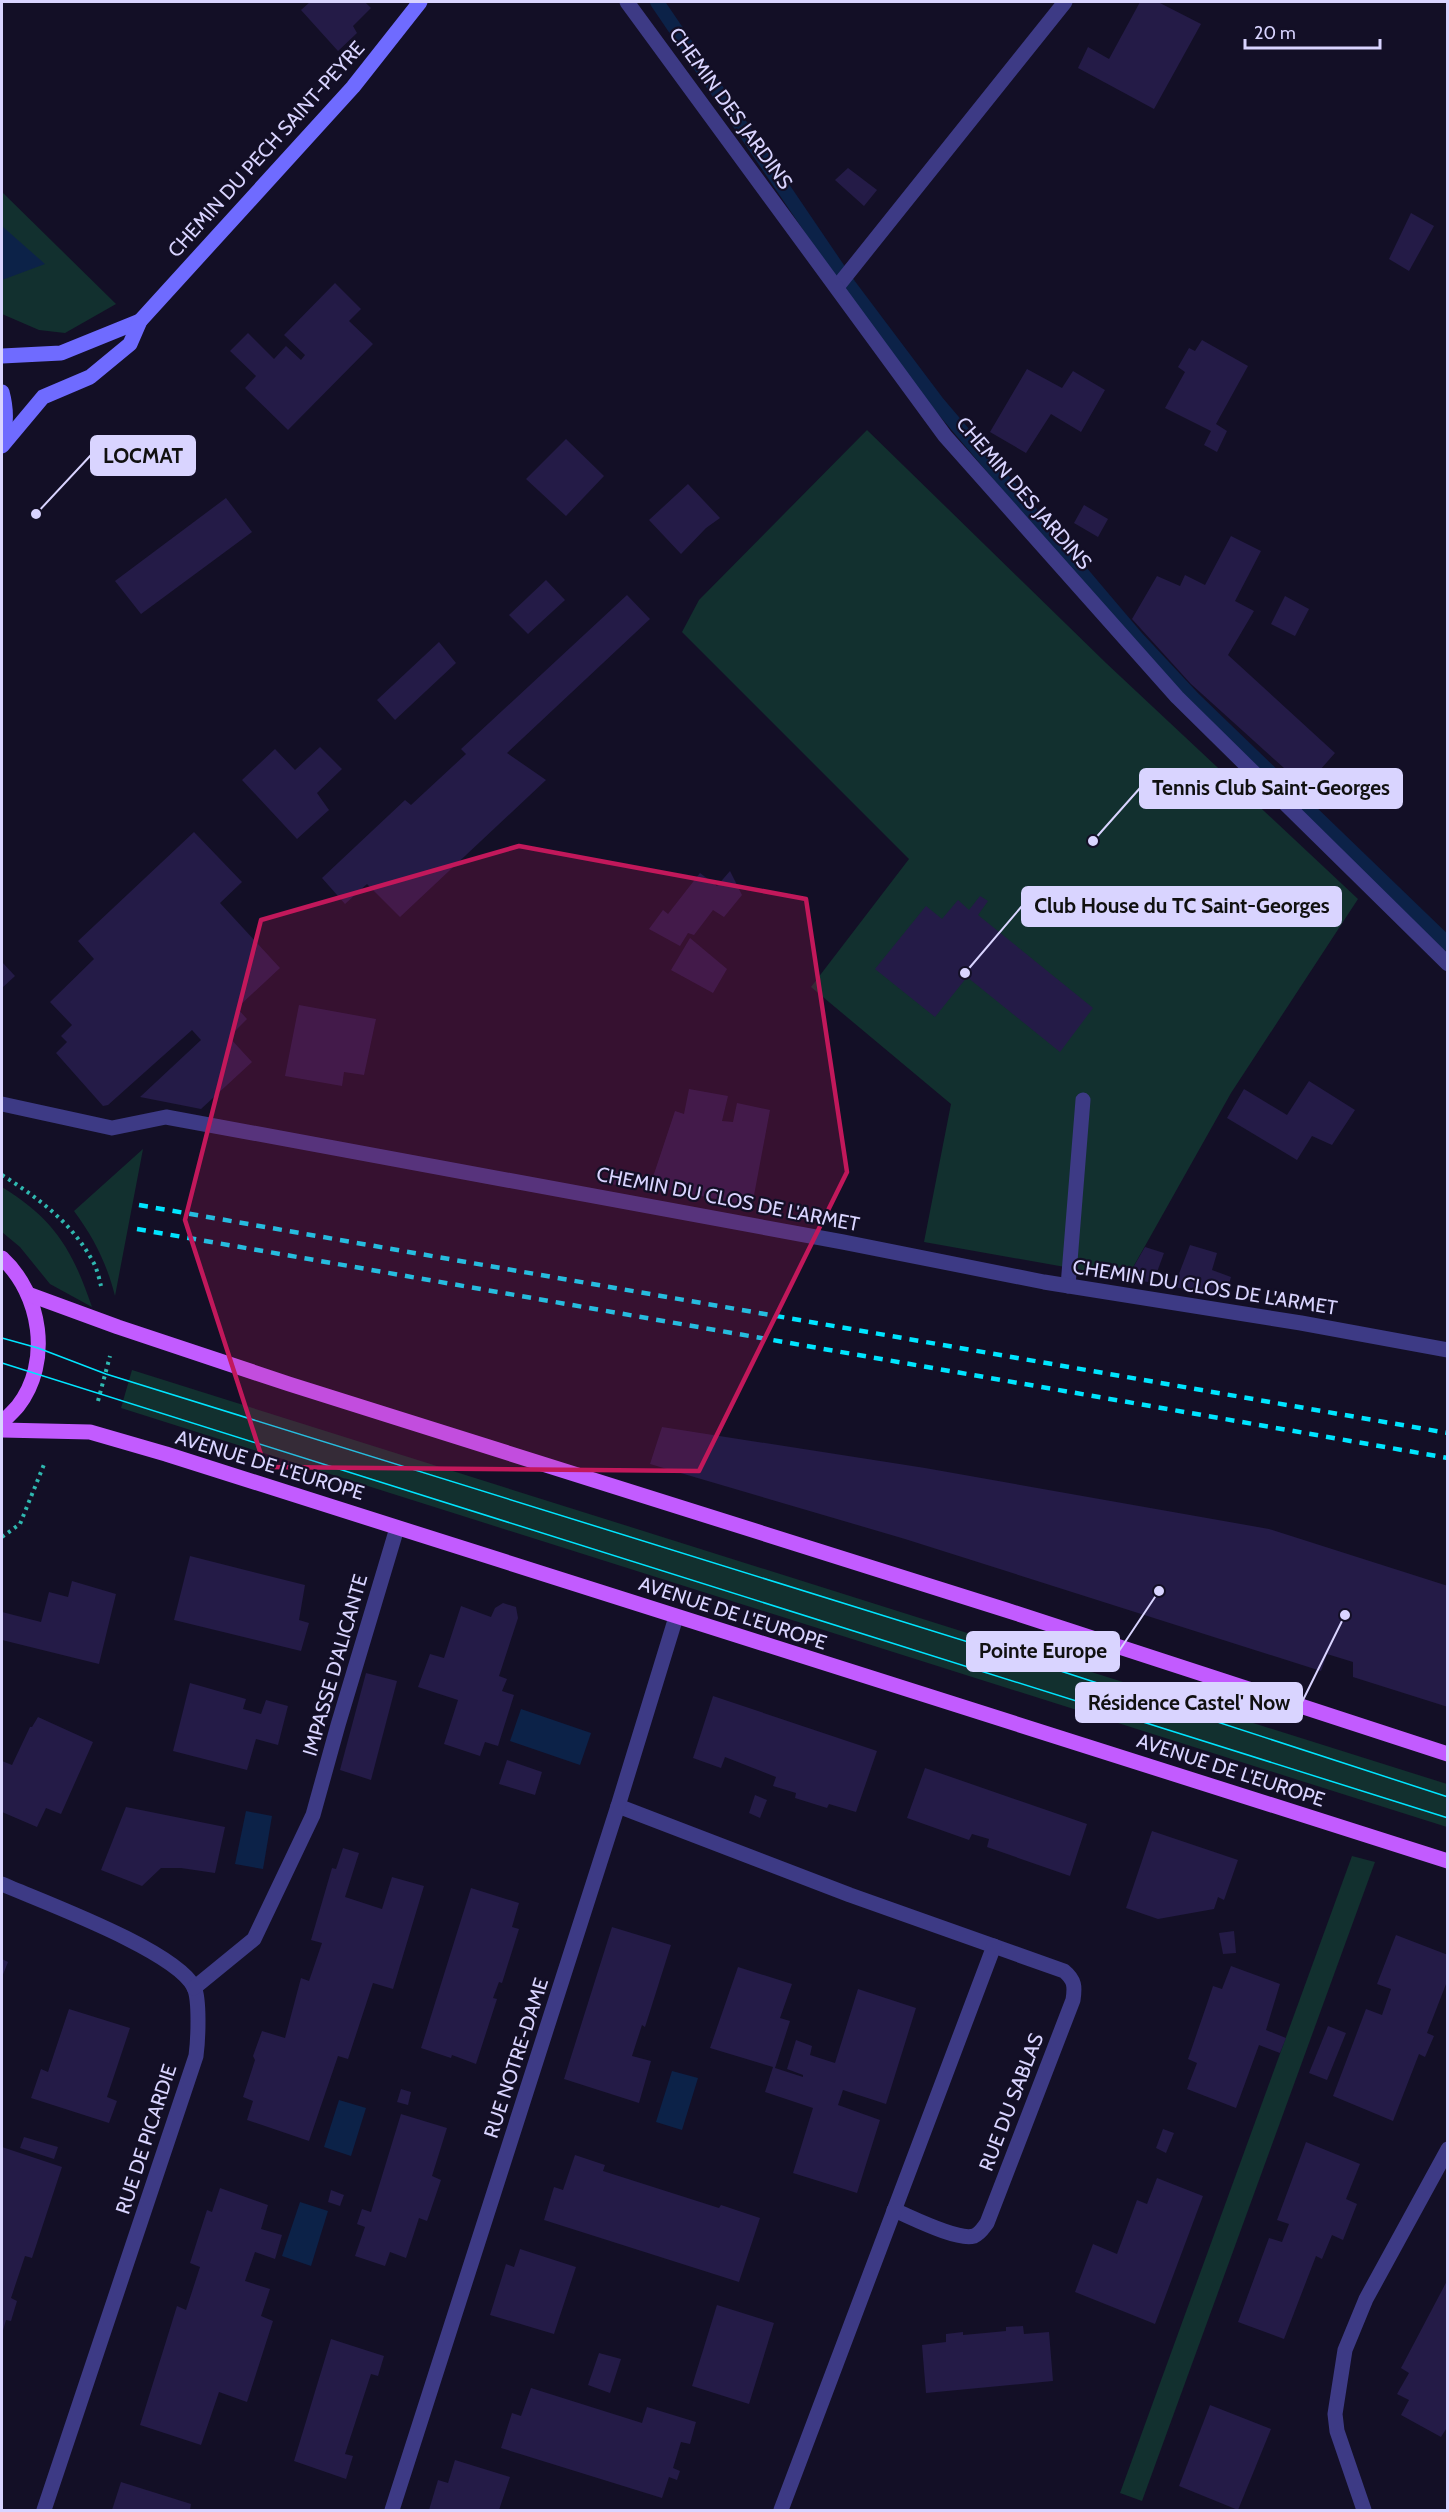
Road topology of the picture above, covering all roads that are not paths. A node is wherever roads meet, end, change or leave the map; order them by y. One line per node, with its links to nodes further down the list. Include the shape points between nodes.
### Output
1 (420, 2): 5 (main road, CHEMIN DU PECH SAINT-PEYRE, via 353,87)
2 (627, 2): 4 (street, CHEMIN DES JARDINS)
3 (1065, 2): 4 (street)
4 (837, 287): 10 (street, CHEMIN DES JARDINS, via 945,436 1177,698)
5 (140, 321): 6 (main road, CHEMIN DU PECH SAINT-PEYRE, via 61,353); 9 (main road, CHEMIN DU PECH SAINT-PEYRE, via 129,344 90,377 43,397)
6 (2, 356)
7 (2, 392): 8 (main road)
8 (2, 437)
9 (2, 446)
10 (1448, 964)
11 (1083, 1100): 14 (street)
12 (2, 1104): 14 (street, CHEMIN DU CLOS DE L'ARMET, via 112,1128 166,1117)
13 (2, 1258): 15 (main road)
14 (1068, 1286): 16 (street, CHEMIN DU CLOS DE L'ARMET)
15 (28, 1294): 17 (main road, via 37,1321 34,1373 19,1405); 21 (main road, via 289,1384)
16 (1448, 1350)
17 (2, 1423)
18 (2, 1430): 19 (main road, AVENUE DE L'EUROPE, via 90,1432)
19 (397, 1528): 20 (main road, AVENUE DE L'EUROPE); 26 (street, IMPASSE D'ALICANTE, via 313,1815 254,1939)
20 (676, 1617): 22 (street, RUE NOTRE-DAME); 23 (main road, AVENUE DE L'EUROPE)
21 (1448, 1754)
22 (618, 1806): 25 (street, RUE DU SABLAS); 30 (street, RUE NOTRE-DAME)
23 (1448, 1861)
24 (2, 1884): 26 (street, via 133,1941 174,1965)
25 (994, 1946): 28 (street); 28 (street, RUE DU SABLAS, via 1064,1971 1072,1977 1073,2000 980,2233 972,2237 955,2235)
26 (194, 1988): 29 (street, RUE DE PICARDIE, via 199,2036 196,2056)
27 (1448, 2149): 32 (street, via 1366,2299 1345,2350 1335,2414 1337,2431)
28 (894, 2210): 31 (street)
29 (44, 2511)
30 (392, 2511)
31 (781, 2511)
32 (1364, 2511)

